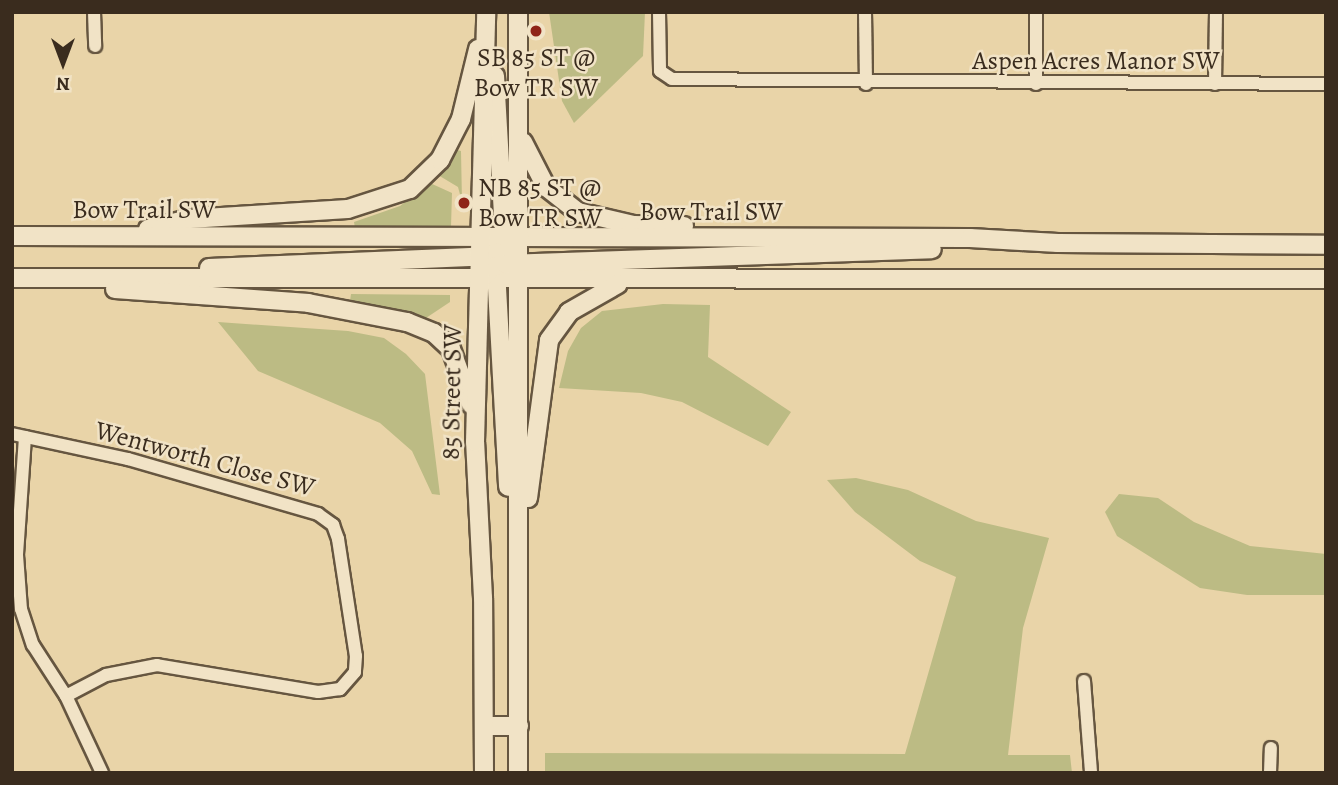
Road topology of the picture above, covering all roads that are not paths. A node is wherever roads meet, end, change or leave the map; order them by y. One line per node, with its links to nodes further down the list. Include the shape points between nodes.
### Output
1 (93, 12): 8 (street)
2 (518, 12): 13 (main road, 85 Street SW)
3 (659, 12): 9 (street, Aspen Acres Manor SW, via 660,71 667,78)
4 (865, 12): 9 (street)
5 (1036, 12): 10 (street)
6 (1216, 12): 11 (street)
7 (488, 16): 14 (main road, via 461,119 440,160 410,189 366,206 189,219); 16 (main road, 85 Street SW); 20 (main road)
8 (95, 46)
9 (866, 84): 10 (street, Aspen Acres Manor SW)
10 (1036, 84): 11 (street, Aspen Acres Manor SW)
11 (1215, 84): 12 (street, Aspen Acres Manor SW)
12 (1326, 84)
13 (519, 129): 17 (main road, via 526,153 546,187 568,206 598,219 671,226 887,229); 20 (main road, 85 Street SW)
14 (121, 235): 15 (main road, Bow Trail SW); 16 (main road, Bow Trail SW)
15 (12, 236)
16 (480, 237): 20 (main road, 85 Street SW)
17 (970, 238): 18 (main road, Bow Trail SW); 20 (main road, Bow Trail SW)
18 (1058, 243): 19 (main road, Bow Trail SW); 20 (main road)
19 (1326, 245)
20 (502, 261): 21 (main road); 23 (main road); 25 (main road, 85 Street SW); 26 (main road, 85 Street SW)
21 (12, 278): 25 (main road, via 308,303 407,321 434,333 451,349 471,397)
22 (1326, 279): 23 (main road)
23 (629, 280): 26 (main road, via 577,306 559,321 549,340)
24 (19, 436): 28 (street, Wentworth Close SW, via 18,593 33,645); 28 (street, Wentworth Close SW, via 128,458 318,514 333,526 340,552 356,656 355,672 340,689 318,692 157,665 106,675)
25 (475, 443): 29 (main road, 85 Street SW)
26 (517, 567): 30 (main road, 85 Street SW)
27 (1084, 681): 35 (street)
28 (66, 696): 32 (street, Wentworth Close SW)
29 (485, 726): 30 (main road); 33 (main road, 85 Street SW)
30 (519, 726): 34 (main road, 85 Street SW)
31 (1271, 748): 36 (street)
32 (102, 773)
33 (484, 773)
34 (518, 773)
35 (1091, 773)
36 (1270, 773)

